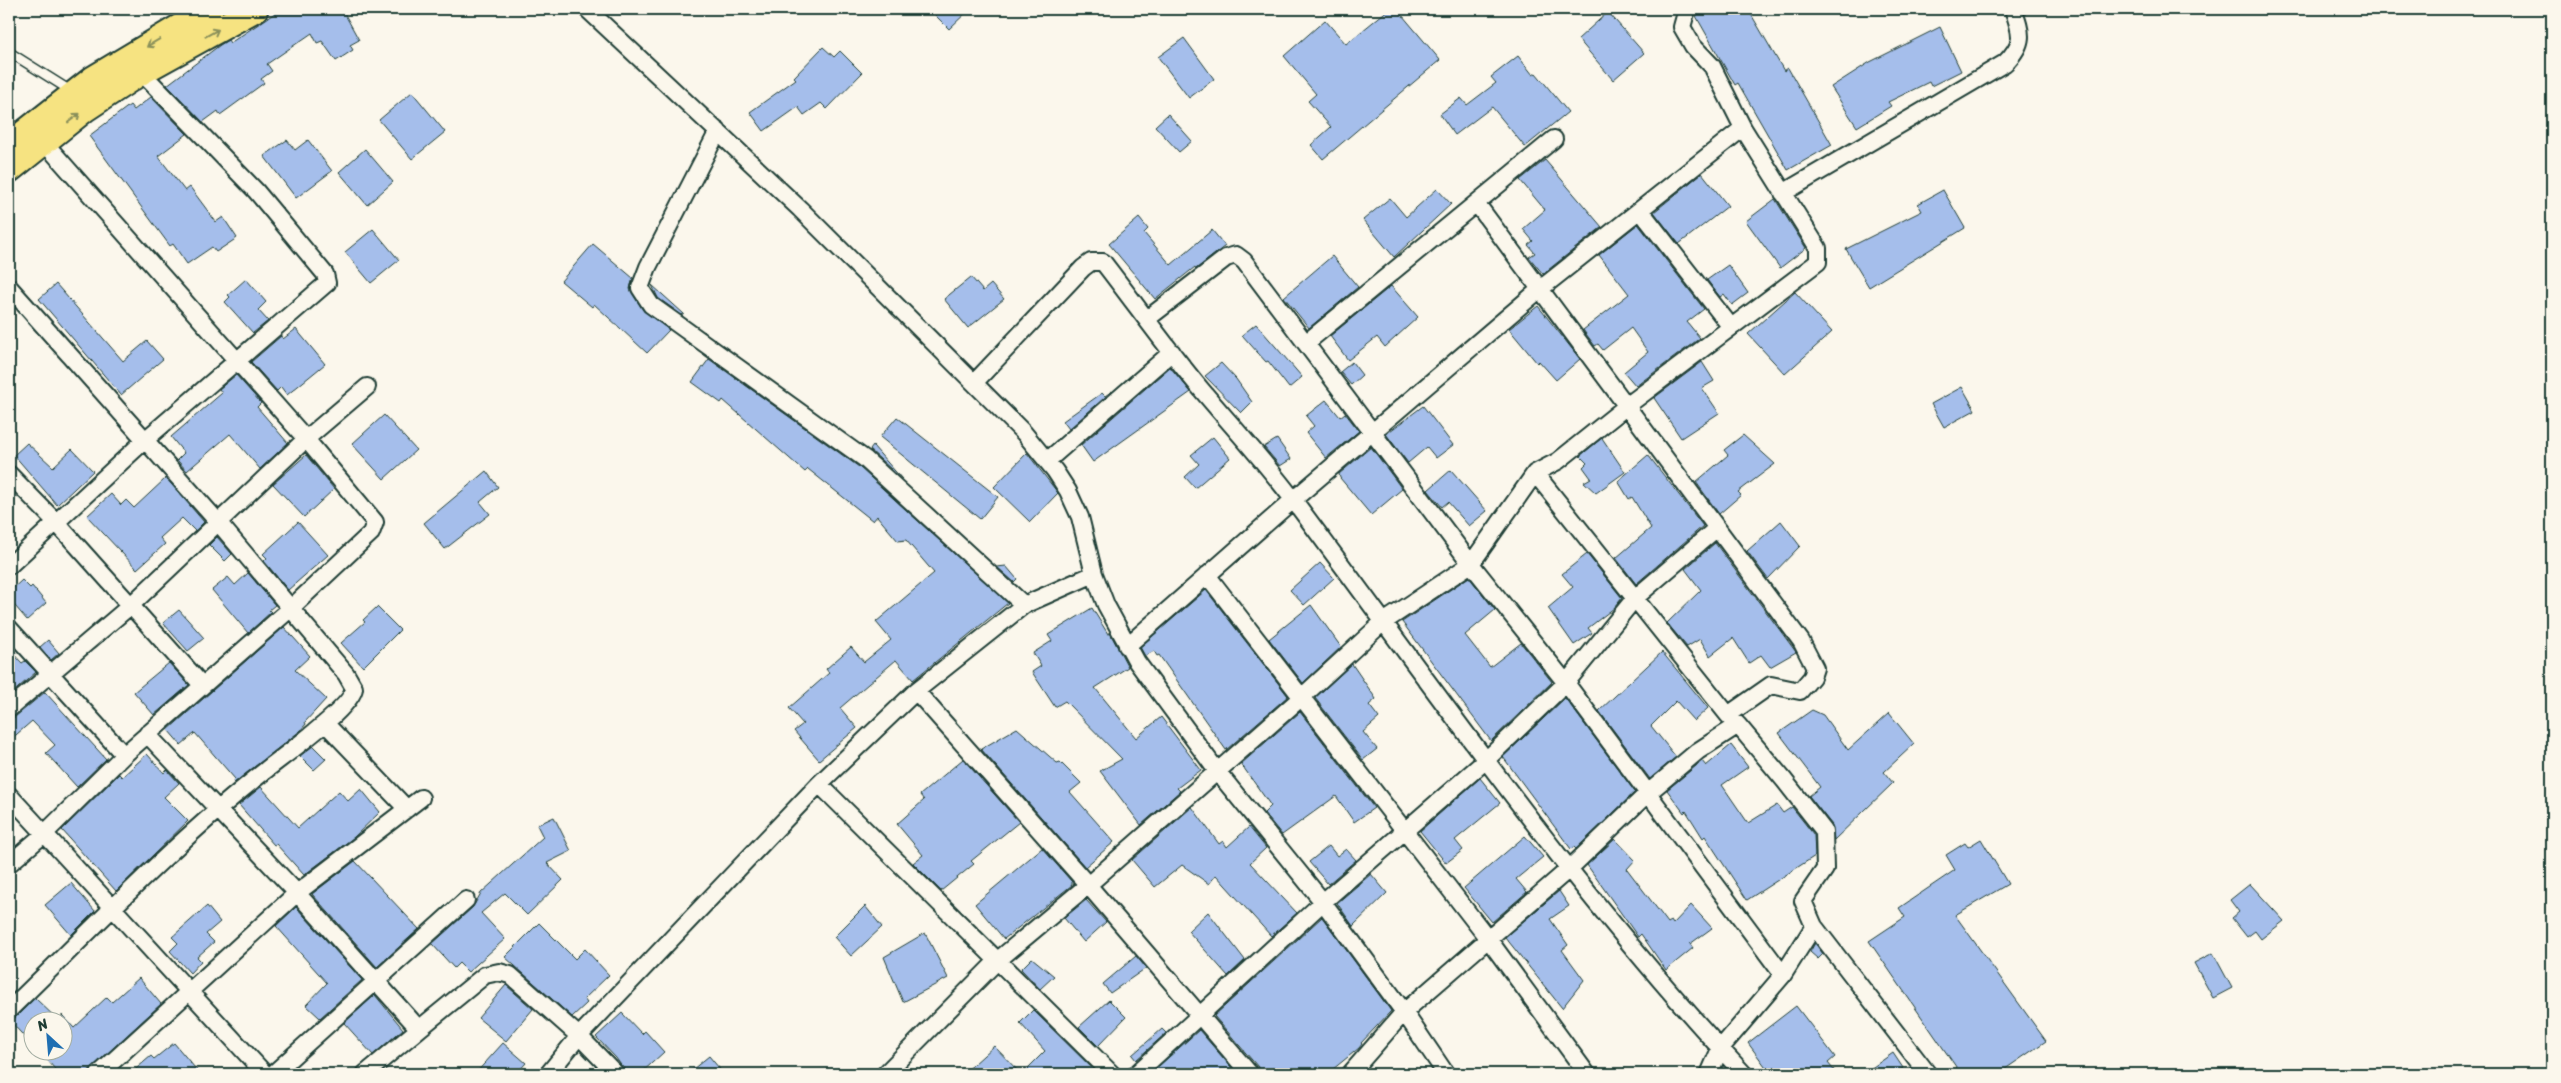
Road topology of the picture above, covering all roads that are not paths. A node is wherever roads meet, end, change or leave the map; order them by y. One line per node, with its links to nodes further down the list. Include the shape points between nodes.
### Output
1 (210, 9): 8 (main road, one-way to 8)
2 (255, 9): 7 (main road, one-way to 2)
3 (587, 9): 10 (street)
4 (1687, 9): 9 (street, via 1682,27 1692,46 1712,66)
5 (2013, 9): 15 (street, via 2021,38 2016,52 2005,63)
6 (9, 52): 8 (lane)
7 (141, 72): 12 (main road, one-way to 7); 24 (street, via 256,191 327,279 327,284)
8 (74, 93): 13 (main road)
9 (1743, 128): 15 (street); 17 (street)
10 (718, 131): 25 (street); 43 (street, via 640,288 651,305 865,459)
11 (1554, 139): 16 (street)
12 (43, 141): 14 (main road); 24 (street)
13 (9, 145)
14 (9, 170)
15 (1783, 192): 21 (street, via 1818,248 1818,262)
16 (1477, 204): 19 (street); 22 (street)
17 (1640, 210): 19 (street); 21 (street)
18 (9, 287): 30 (street)
19 (1539, 290): 27 (street); 28 (street)
20 (1147, 319): 22 (street, via 1226,258 1236,255 1244,261); 23 (street); 25 (street, via 1104,262 1091,262)
21 (1731, 327): 27 (street)
22 (1306, 343): 28 (street)
23 (1172, 352): 31 (street); 34 (street)
24 (237, 361): 29 (street); 30 (street)
25 (974, 383): 31 (street)
26 (367, 387): 29 (street)
27 (1628, 405): 32 (street, via 1558,461); 37 (street)
28 (1373, 432): 34 (street); 38 (street)
29 (306, 439): 36 (street); 45 (street, via 375,522 371,533)
30 (144, 440): 35 (street); 36 (street)
31 (1047, 461): 40 (street, via 1068,491 1080,517)
32 (1535, 473): 38 (street); 42 (street)
33 (9, 474): 35 (street)
34 (1293, 500): 41 (street); 46 (street)
35 (55, 521): 39 (street); 44 (street)
36 (218, 522): 44 (street); 45 (street)
37 (1717, 528): 42 (street); 55 (street, via 1800,641 1815,668 1800,691 1771,685)
38 (1471, 564): 46 (street); 50 (street)
39 (9, 566)
40 (1094, 574): 43 (street); 48 (street)
41 (1207, 575): 48 (street); 53 (street)
42 (1635, 598): 50 (street); 55 (street)
43 (1024, 605): 52 (street)
44 (130, 606): 49 (street); 51 (street)
45 (290, 609): 51 (street); 56 (street, via 353,684 352,696)
46 (1382, 623): 53 (street); 59 (street)
47 (9, 628): 49 (street)
48 (1127, 646): 60 (street)
49 (51, 674): 54 (street); 58 (street)
50 (1566, 682): 59 (street); 62 (street)
51 (202, 685): 57 (street)
52 (916, 691): 61 (street); 71 (street)
53 (1303, 696): 60 (street); 67 (street)
54 (9, 709)
55 (1733, 720): 62 (street); 76 (street, via 1824,831 1825,869 1803,901)
56 (325, 724): 65 (street); 66 (street)
57 (147, 734): 58 (street); 65 (street)
58 (124, 755): 68 (street)
59 (1485, 761): 67 (street); 70 (street)
60 (1217, 771): 71 (street); 74 (street)
61 (819, 784): 78 (street); 86 (street)
62 (1648, 793): 70 (street); 79 (street)
63 (9, 795): 68 (street)
64 (421, 798): 66 (street)
65 (217, 808): 72 (street); 75 (street)
66 (407, 808): 72 (street)
67 (1404, 832): 74 (street); 77 (street)
68 (43, 835): 69 (street); 75 (street)
69 (9, 864)
70 (1569, 869): 77 (street); 87 (street, via 1663,986)
71 (1088, 885): 78 (street); 84 (street)
72 (297, 893): 80 (street); 81 (street)
73 (466, 900): 80 (street)
74 (1324, 902): 83 (street); 84 (street)
75 (113, 908): 81 (street); 82 (street)
76 (1814, 926): 79 (street); 103 (street)
77 (1489, 940): 83 (street); 100 (street)
78 (997, 961): 94 (street); 95 (street)
79 (1783, 975): 87 (street)
80 (377, 982): 85 (street); 90 (street)
81 (189, 994): 88 (street); 89 (street)
82 (9, 1010)
83 (1404, 1012): 98 (street); 99 (street)
84 (1199, 1016): 96 (street); 97 (street)
85 (419, 1030): 86 (street, via 484,975 499,972 510,975); 91 (street)
86 (579, 1036): 92 (street); 93 (street)
87 (1720, 1049): 101 (street); 102 (street)
88 (99, 1074)
89 (265, 1074)
90 (272, 1074)
91 (366, 1074)
92 (548, 1074)
93 (616, 1074)
94 (885, 1074)
95 (1112, 1074)
96 (1136, 1074)
97 (1250, 1074)
98 (1350, 1074)
99 (1446, 1074)
100 (1587, 1074)
101 (1708, 1074)
102 (1744, 1074)
103 (1928, 1074)

